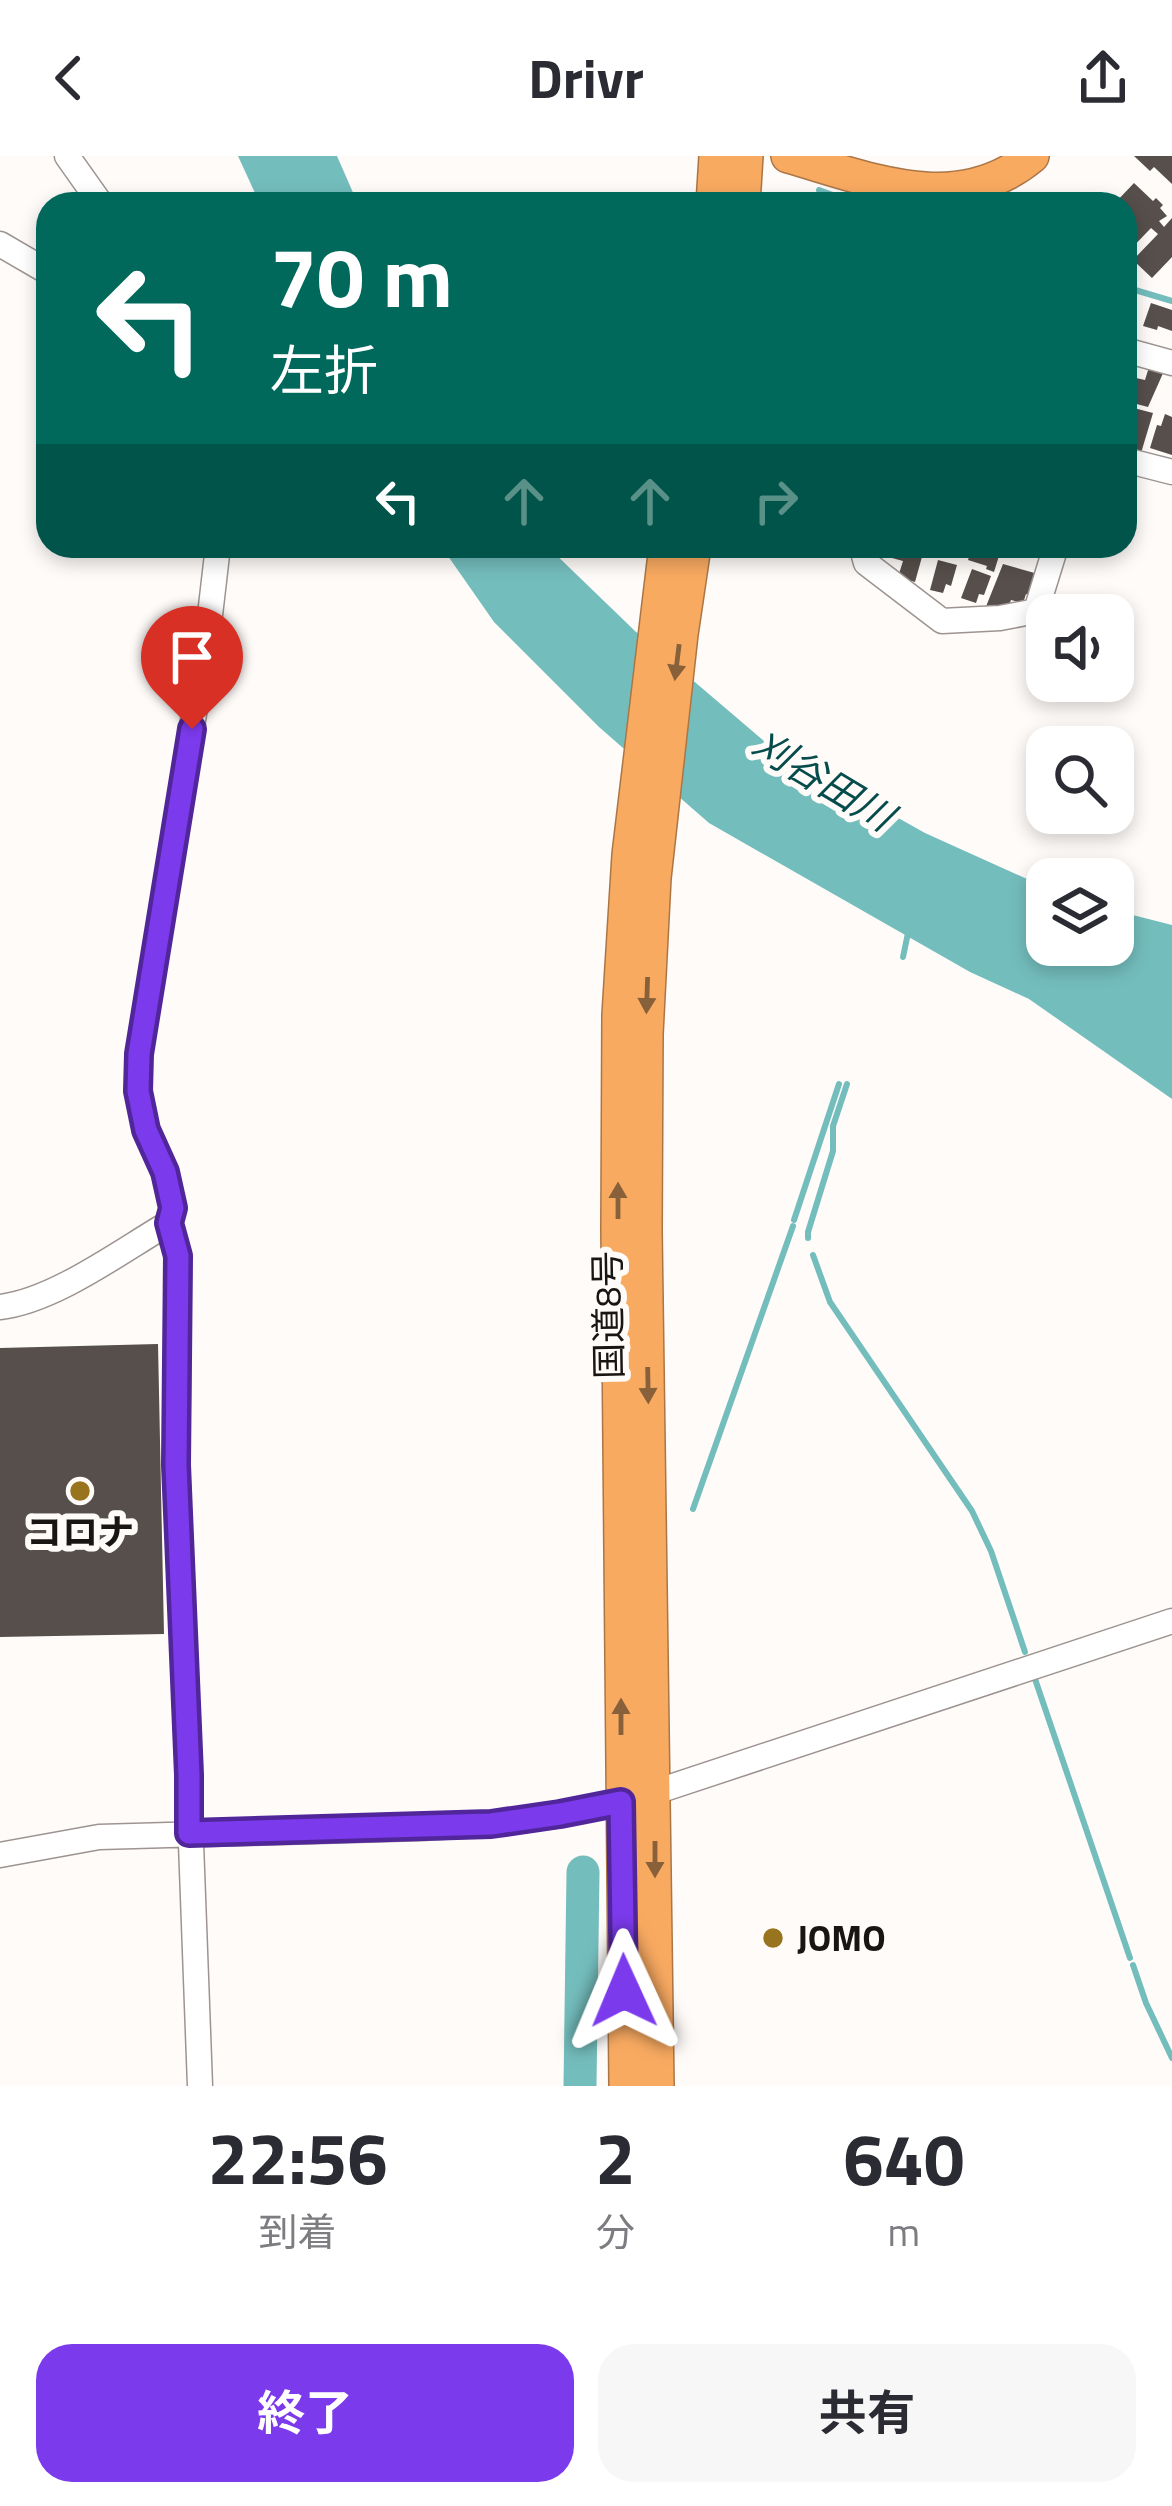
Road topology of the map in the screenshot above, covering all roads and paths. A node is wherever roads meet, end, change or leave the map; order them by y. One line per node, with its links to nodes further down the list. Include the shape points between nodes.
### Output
1 (67, 156): 7 (street)
2 (878, 156): 3 (highway, via 951,172)
3 (1010, 156)
4 (1032, 156): 5 (highway, via 992,181 938,190)
5 (798, 159): 6 (street)
6 (732, 175)
7 (92, 192)
8 (0, 244): 9 (street)
9 (36, 265)
10 (1137, 353): 11 (street)
11 (1172, 363)
12 (1137, 463): 13 (street)
13 (1172, 472)
14 (217, 558): 19 (street, via 139,1054 138,1091 165,1172)
15 (665, 558): 23 (highway, 国道8号, one-way to 15, via 622,939)
16 (692, 558): 22 (highway, 国道8号, one-way to 22, via 653,878 646,1034)
17 (865, 558): 18 (street, via 943,621 1036,611)
18 (1052, 558)
19 (169, 1223): 20 (street, via 44,1294); 24 (street, via 178,1256)
20 (0, 1307)
21 (1172, 1621): 22 (street)
22 (655, 1792): 23 (street); 28 (highway, 国道8号, one-way to 28)
23 (621, 1802): 24 (street, via 491,1824); 27 (highway, 国道8号)
24 (189, 1833): 25 (street, via 99,1837); 26 (street)
25 (0, 1856)
26 (200, 2086)
27 (626, 2086)
28 (657, 2086)

